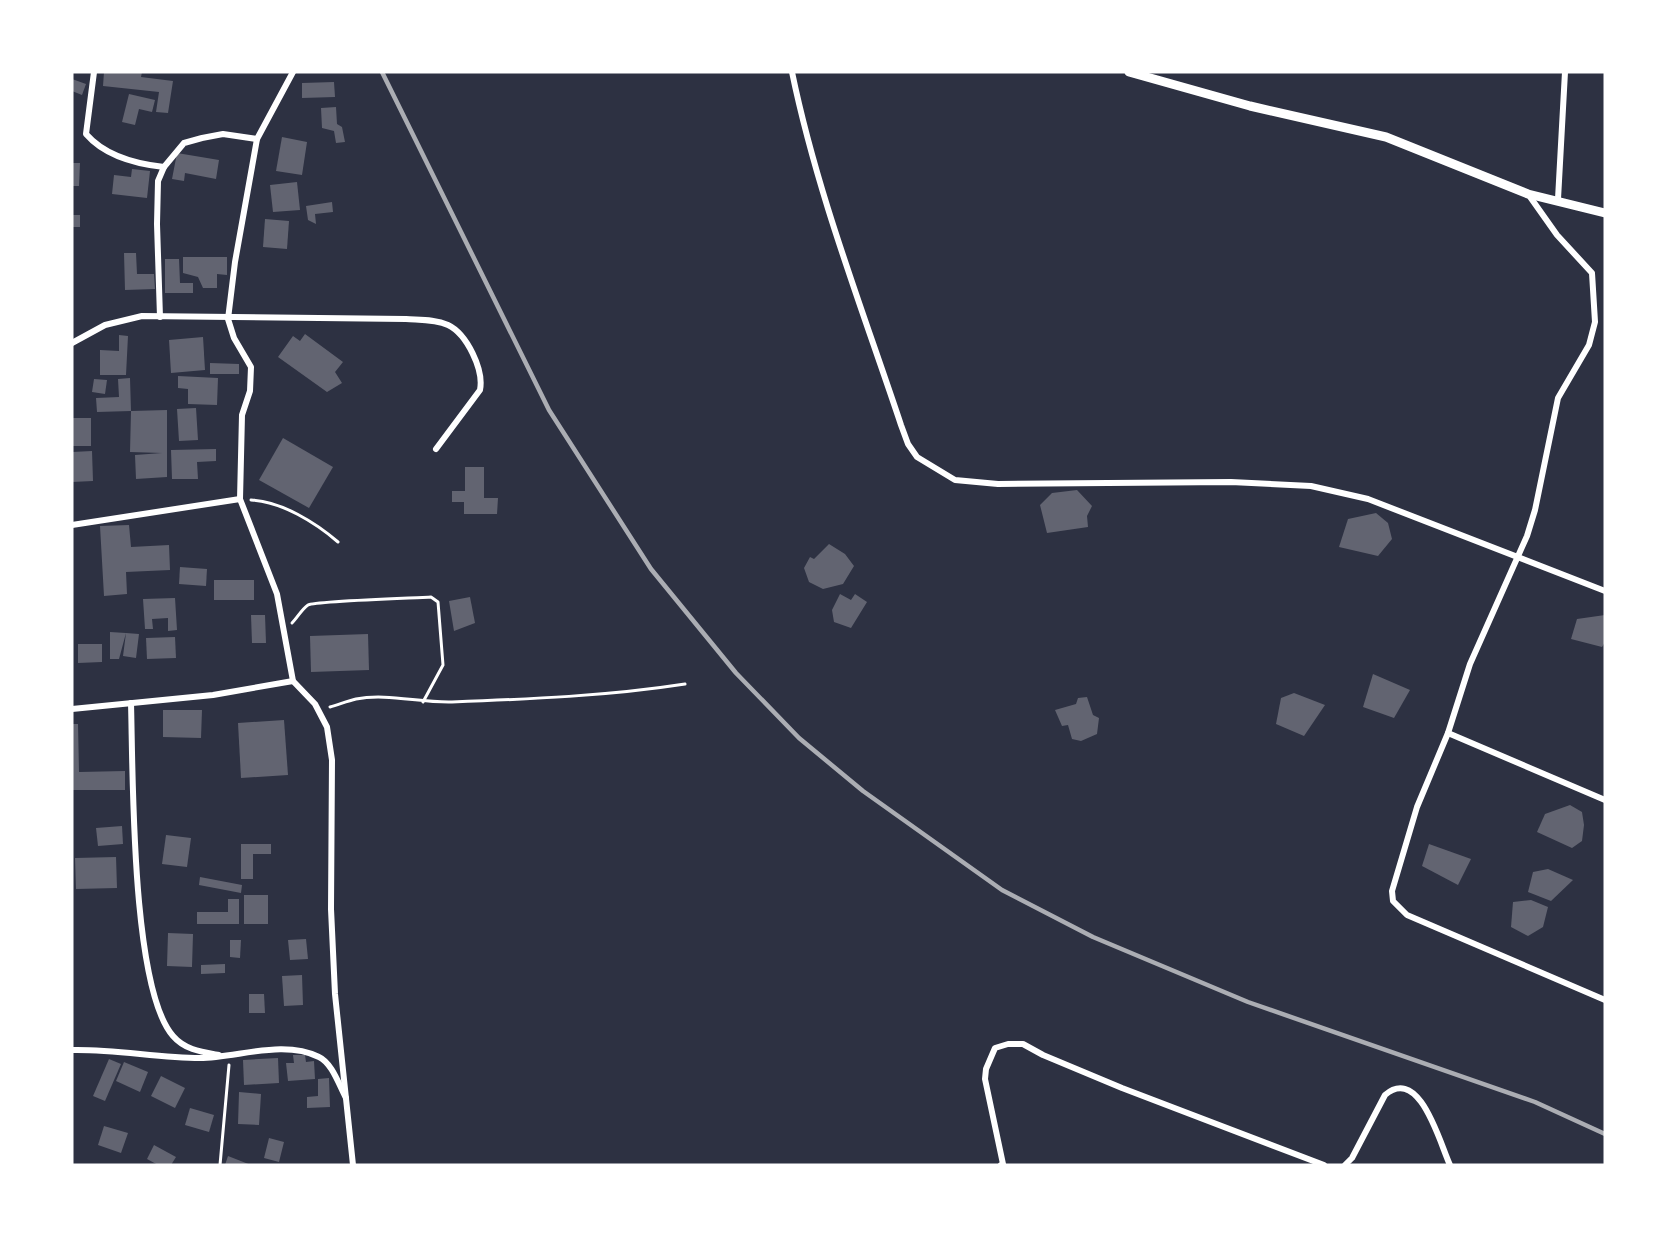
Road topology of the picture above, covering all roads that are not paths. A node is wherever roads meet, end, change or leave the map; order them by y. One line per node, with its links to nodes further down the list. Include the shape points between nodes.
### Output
1 (94, 72): 7 (street, via 86,134 93,143 117,156 142,165)
2 (293, 72): 6 (street)
3 (792, 72): 17 (street, via 831,227 900,426 917,457 934,469 955,480 998,484 1231,482 1311,486 1368,499)
4 (1130, 72): 8 (street, via 1386,138)
5 (1565, 72): 9 (street)
6 (256, 139): 7 (street, via 223,134 184,143); 12 (street)
7 (164, 167): 11 (street, via 158,181 157,213)
8 (1528, 194): 9 (street); 17 (street, via 1557,235 1592,273 1595,322 1589,345 1558,398 1535,510)
9 (1558, 199): 10 (street)
10 (1605, 213)
11 (160, 317): 12 (street); 13 (street, via 125,318)
12 (228, 319): 14 (street, via 406,319 448,326 459,334 482,379 480,390); 15 (street, via 251,367 250,391 242,415)
13 (72, 343)
14 (436, 449)
15 (240, 499): 16 (street); 19 (street, via 270,570)
16 (72, 525)
17 (1518, 559): 18 (street); 22 (street, via 1470,664)
18 (1605, 591)
19 (293, 681): 20 (street, via 213,695); 27 (street, via 319,711 327,727 332,760 331,909 335,994)
20 (131, 703): 21 (street); 26 (street, via 134,818 150,979 175,1038 194,1050)
21 (72, 709)
22 (1448, 733): 23 (street); 24 (street, via 1417,807 1392,891 1393,901 1398,909 1419,921)
23 (1605, 800)
24 (1605, 1000)
25 (72, 1050): 26 (street, via 202,1058)
26 (219, 1055): 27 (street, via 273,1051 315,1055 327,1063)
27 (348, 1101): 28 (street)
28 (353, 1165)
29 (1002, 1165): 30 (street, via 985,1078 995,1048 1008,1044 1023,1044 1112,1084)
30 (1324, 1165)
31 (1345, 1165): 32 (street, via 1385,1095 1401,1089 1414,1094 1424,1106)
32 (1450, 1165)

